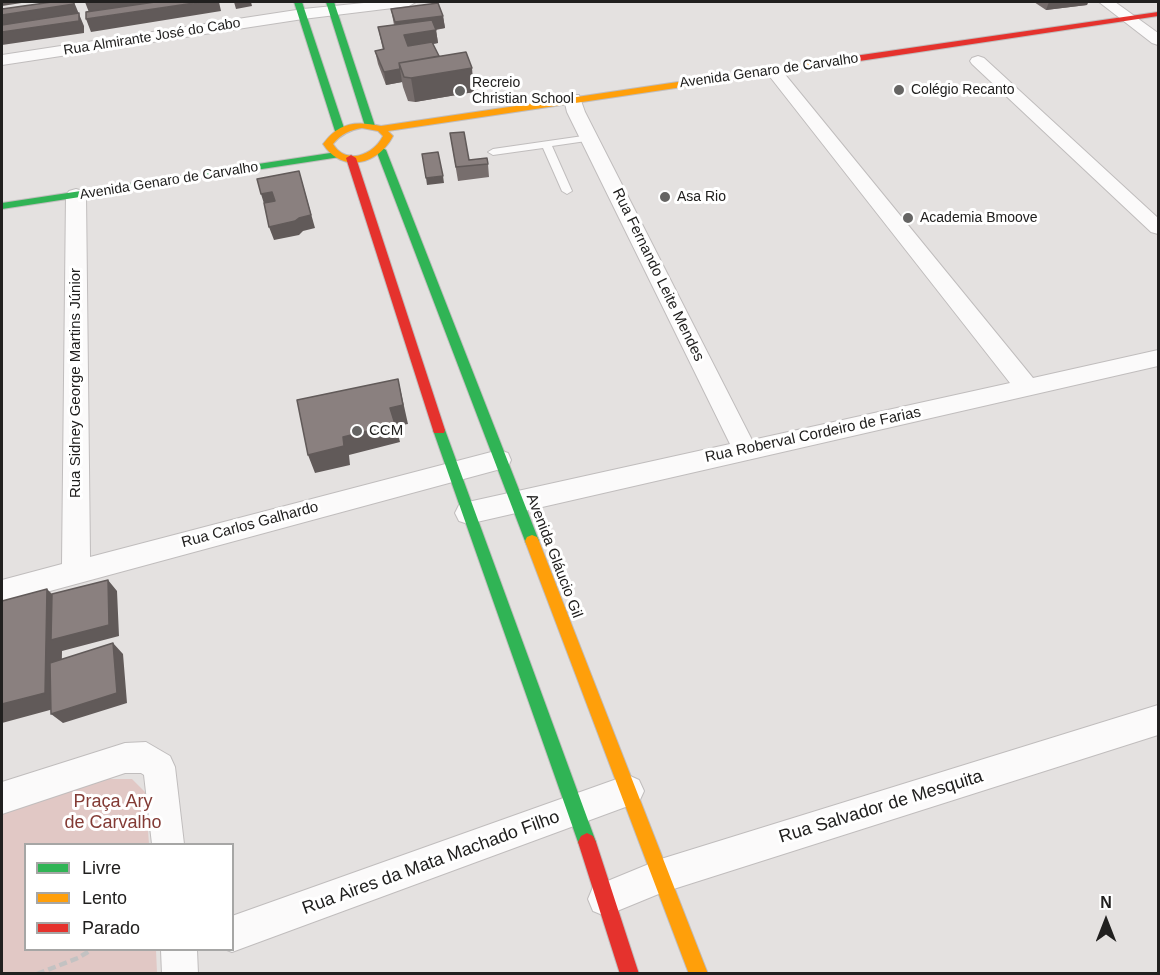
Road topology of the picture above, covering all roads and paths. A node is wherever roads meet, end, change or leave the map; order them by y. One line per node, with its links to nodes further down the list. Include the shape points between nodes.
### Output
1 (409, 2): 3 (street, Rua Almirante José do Cabo)
2 (1106, 2): 6 (street)
3 (332, 6): 4 (street, Rua Almirante José do Cabo); 16 (street)
4 (300, 8): 10 (street, Rua Almirante José do Cabo); 17 (street)
5 (1158, 14): 6 (street, Avenida Genaro de Carvalho)
6 (1128, 18): 7 (street); 12 (street, Avenida Genaro de Carvalho)
7 (1156, 36): 8 (street)
8 (1131, 37)
9 (1000, 58): 11 (street)
10 (2, 60)
11 (972, 62): 25 (street)
12 (773, 70): 14 (street); 15 (street, Avenida Genaro de Carvalho)
13 (810, 86): 14 (street, Avenida Genaro de Carvalho)
14 (781, 90): 27 (street)
15 (580, 119): 16 (street, Avenida Genaro de Carvalho); 18 (lane); 28 (street, Rua Fernando Leite Mendes)
16 (375, 127): 17 (street, Avenida Genaro de Carvalho, via 354,126); 19 (street, Avenida Gláucio Gil, via 388,138)
17 (330, 135): 21 (street, via 330,150)
18 (546, 144): 20 (lane); 22 (lane)
19 (389, 146): 21 (street, Avenida Genaro de Carvalho, via 368,157); 29 (street, Avenida Gláucio Gil)
20 (493, 152)
21 (344, 157): 23 (street, Avenida Genaro de Carvalho); 30 (street)
22 (567, 191)
23 (76, 195): 24 (street, Avenida Genaro de Carvalho); 33 (street, Rua Sidney George Martins Júnior)
24 (2, 206)
25 (1158, 228)
26 (1158, 358): 27 (street, Rua Roberval Cordeiro de Farias)
27 (1027, 387): 28 (street, Rua Roberval Cordeiro de Farias)
28 (745, 450): 31 (street, Rua Roberval Cordeiro de Farias)
29 (499, 460): 30 (street, Rua Carlos Galhardo); 31 (street, Avenida Gláucio Gil)
30 (453, 472): 32 (street); 33 (street, Rua Carlos Galhardo)
31 (515, 501): 32 (street, Rua Roberval Cordeiro de Farias); 36 (street, Avenida Gláucio Gil)
32 (468, 513): 38 (street)
33 (76, 571): 34 (street, Rua Carlos Galhardo)
34 (2, 592)
35 (1158, 720): 40 (street, Rua Salvador de Mesquita)
36 (628, 791): 38 (street, Rua Aires da Mata Machado Filho); 40 (street, Avenida Gláucio Gil)
37 (2, 798): 39 (street, via 125,758 146,757 159,767)
38 (577, 811): 41 (street); 42 (street, Rua Aires da Mata Machado Filho)
39 (168, 843)
40 (661, 876): 41 (street, Rua Salvador de Mesquita); 46 (street, Avenida Gláucio Gil)
41 (605, 899): 45 (street)
42 (234, 933)
43 (89, 951): 44 (path)
44 (37, 974)
45 (630, 974)
46 (699, 974)

